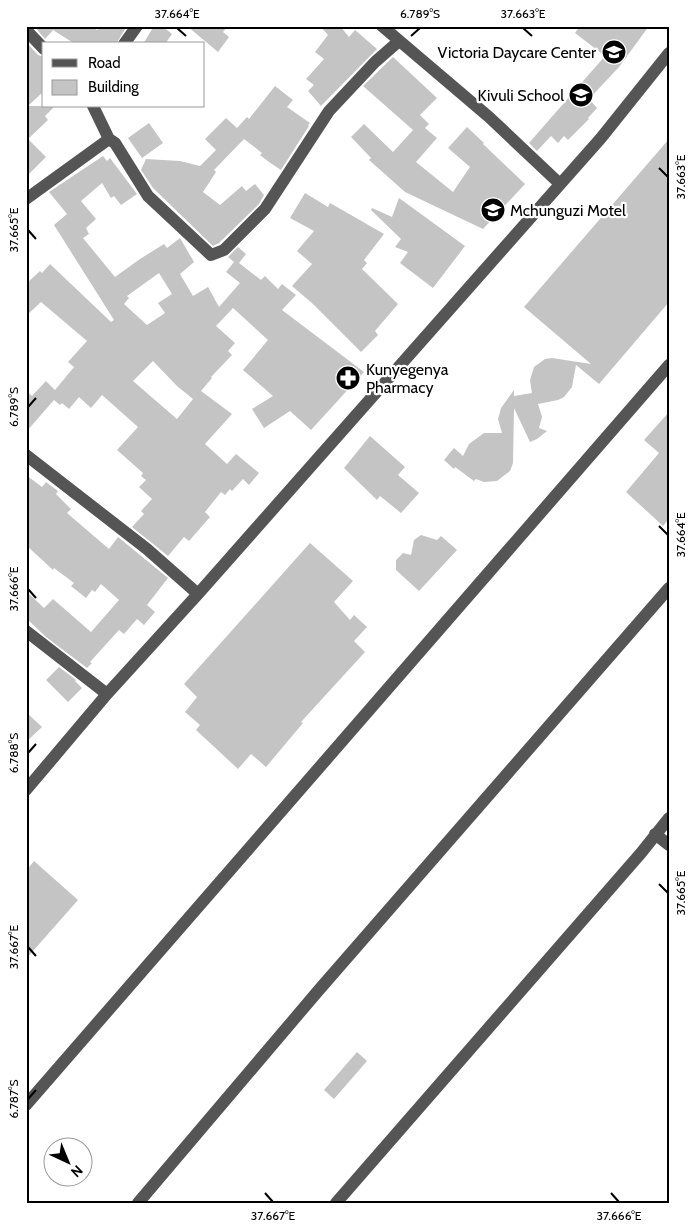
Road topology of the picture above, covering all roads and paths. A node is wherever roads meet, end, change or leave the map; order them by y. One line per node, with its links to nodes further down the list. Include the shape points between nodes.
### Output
1 (137, 26): 5 (street)
2 (382, 26): 4 (street)
3 (26, 30): 6 (street)
4 (398, 41): 9 (street, via 329,111 265,209 224,250 211,255 148,196 115,143); 10 (street, via 488,116)
5 (125, 42)
6 (42, 47)
7 (669, 53): 10 (street)
8 (94, 108): 9 (street)
9 (108, 139): 11 (street)
10 (560, 184): 15 (street)
11 (26, 199)
12 (669, 365): 22 (street)
13 (26, 455): 15 (street)
14 (669, 588): 23 (street)
15 (198, 594): 17 (street)
16 (26, 631): 17 (street)
17 (107, 694): 18 (street)
18 (26, 790)
19 (669, 818): 20 (street)
20 (655, 834): 21 (street); 24 (street, via 642,853)
21 (669, 845)
22 (26, 1105)
23 (138, 1203)
24 (336, 1203)

